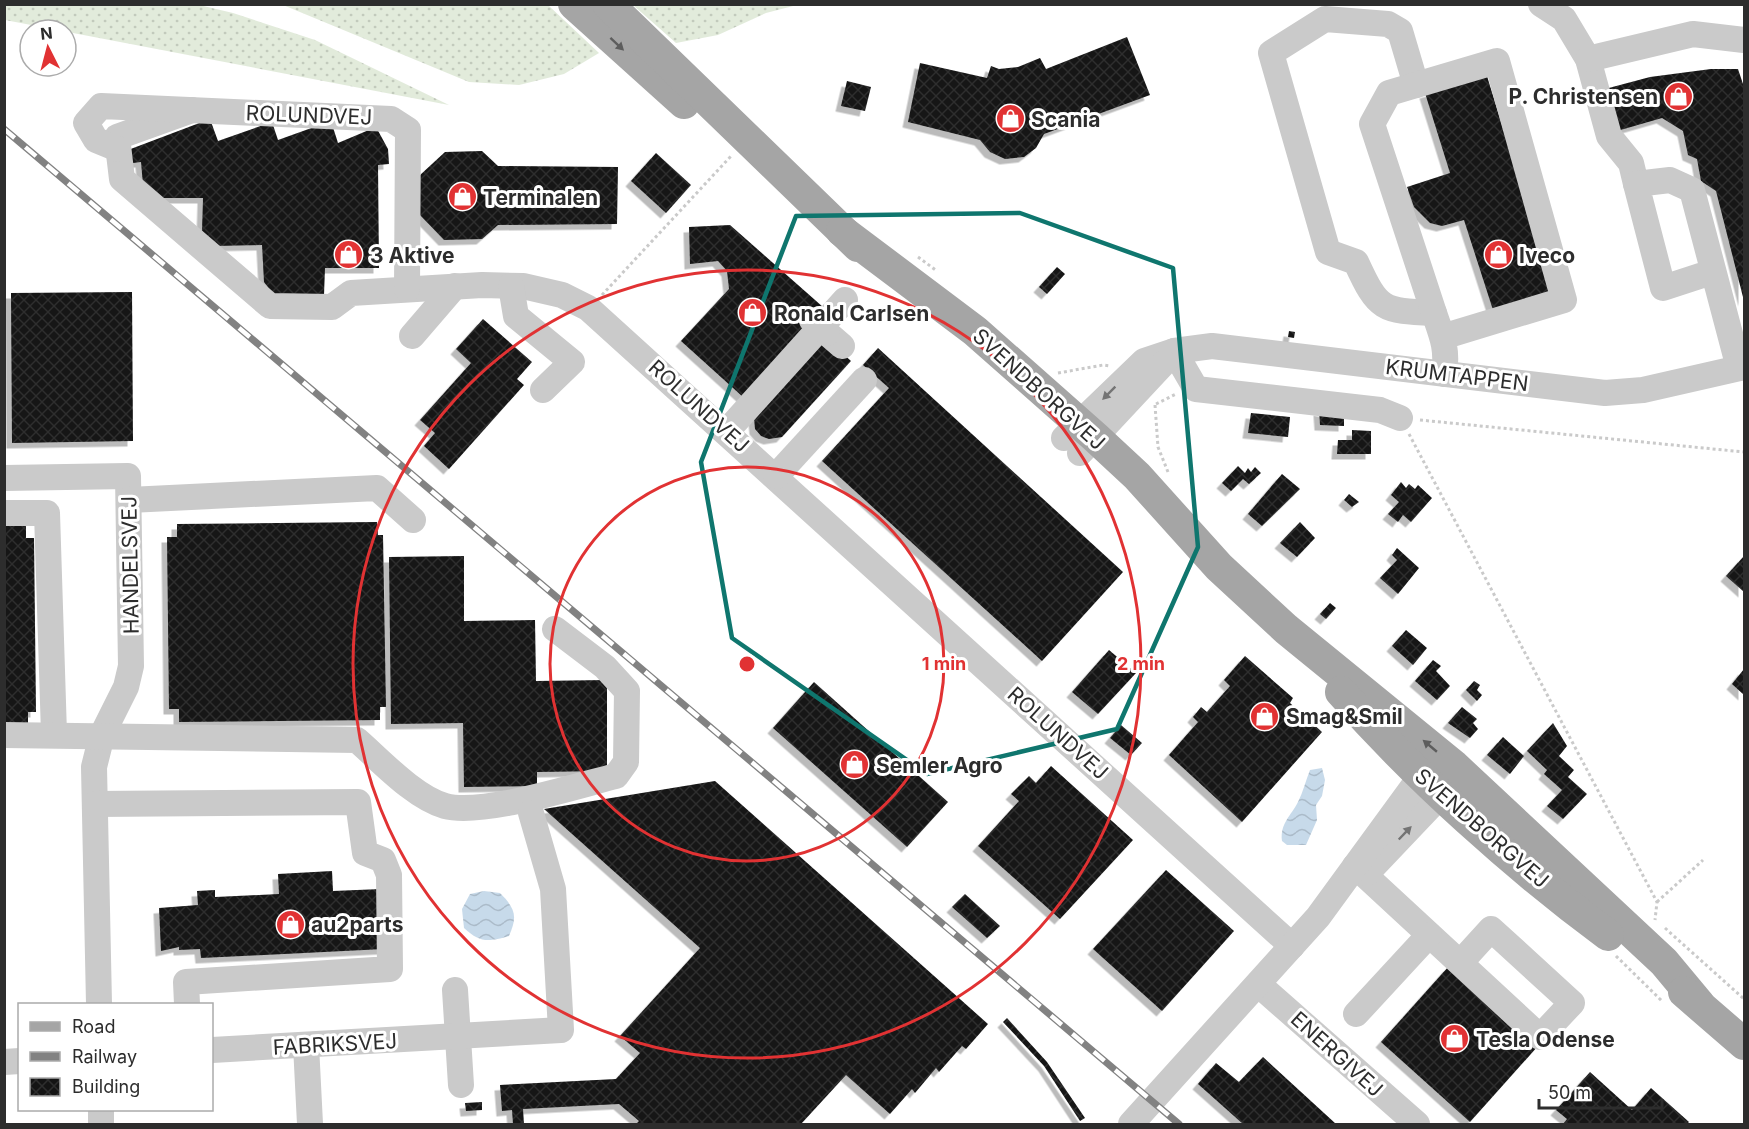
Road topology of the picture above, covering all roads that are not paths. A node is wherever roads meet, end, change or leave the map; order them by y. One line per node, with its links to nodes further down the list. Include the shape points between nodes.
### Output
1 (574, 4): 10 (main road, SVENDBORGVEJ, one-way to 10, via 700,118)
2 (608, 4): 10 (main road, SVENDBORGVEJ)
3 (1540, 4): 5 (street, via 1564,19)
4 (1744, 40): 5 (street, via 1693,34)
5 (1588, 59): 9 (street, via 1609,136 1631,163)
6 (1416, 85): 16 (street, via 1389,93 1372,124); 16 (street, via 1400,32 1388,24 1325,19 1271,53 1328,252 1356,262 1371,295 1395,312); 18 (street, via 1497,61 1563,300)
7 (192, 110): 8 (street, via 117,136); 8 (street, ROLUNDVEJ, via 101,106 86,123 96,140); 14 (street, ROLUNDVEJ, via 391,119 408,130)
8 (118, 149): 14 (street, via 122,179 270,306 332,307 351,293)
9 (1636, 184): 11 (street, via 1670,180 1692,190); 11 (street, via 1662,288)
10 (796, 189): 26 (main road, SVENDBORGVEJ, via 956,342)
11 (1712, 272): 20 (street)
12 (455, 286): 13 (street, ROLUNDVEJ); 14 (street, ROLUNDVEJ); 17 (street)
13 (511, 286): 23 (street, via 516,316 573,362); 25 (street, ROLUNDVEJ, via 562,295 588,308)
14 (407, 289)
15 (845, 300): 25 (street)
16 (1434, 313): 18 (street)
17 (412, 336)
18 (1442, 337): 21 (street, via 1447,352)
19 (1174, 351): 21 (street, KRUMTAPPEN, via 1212,346); 24 (street, via 1196,389 1380,410); 26 (street)
20 (1742, 368): 21 (street, KRUMTAPPEN, via 1643,390 1605,393)
21 (1444, 374)
22 (864, 380): 27 (street)
23 (543, 390)
24 (1400, 418)
25 (727, 431): 27 (street, ROLUNDVEJ)
26 (1080, 438): 36 (main road, SVENDBORGVEJ, via 1137,476 1219,567 1286,629 1376,731)
27 (776, 476): 41 (street, ROLUNDVEJ)
28 (4, 478): 29 (street, HANDELSVEJ, via 128,476)
29 (129, 500): 31 (street, via 377,488); 35 (street, HANDELSVEJ, via 131,666 126,687)
30 (4, 513): 33 (street, via 47,513)
31 (413, 520)
32 (555, 629): 35 (street, via 605,667 627,691 626,762 616,776 465,809 443,806 409,786 357,740)
33 (54, 734): 34 (street); 35 (street)
34 (4, 735)
35 (102, 735): 37 (street, HANDELSVEJ, via 94,767)
36 (1441, 780): 39 (street); 47 (main road, SVENDBORGVEJ, via 1577,912); 47 (main road, SVENDBORGVEJ, via 1664,962)
37 (95, 804): 45 (street, HANDELSVEJ); 46 (street, via 358,802 365,853 383,860 389,875 390,969 186,982)
38 (531, 813): 49 (street, FABRIKSVEJ, via 553,889 561,1030)
39 (1359, 871): 40 (street); 41 (street)
40 (1429, 935): 42 (street); 48 (street)
41 (1292, 946): 43 (street)
42 (1460, 963)
43 (1258, 984): 55 (street); 56 (street, ENERGIVEJ)
44 (455, 990): 49 (street)
45 (99, 1003)
46 (188, 1003)
47 (1699, 1004): 50 (main road, SVENDBORGVEJ)
48 (1356, 1014)
49 (458, 1037): 51 (street, FABRIKSVEJ); 53 (street)
50 (1744, 1044)
51 (306, 1045): 52 (street, FABRIKSVEJ); 54 (street)
52 (213, 1050)
53 (461, 1085)
54 (310, 1125)
55 (1131, 1125)
56 (1417, 1125)

